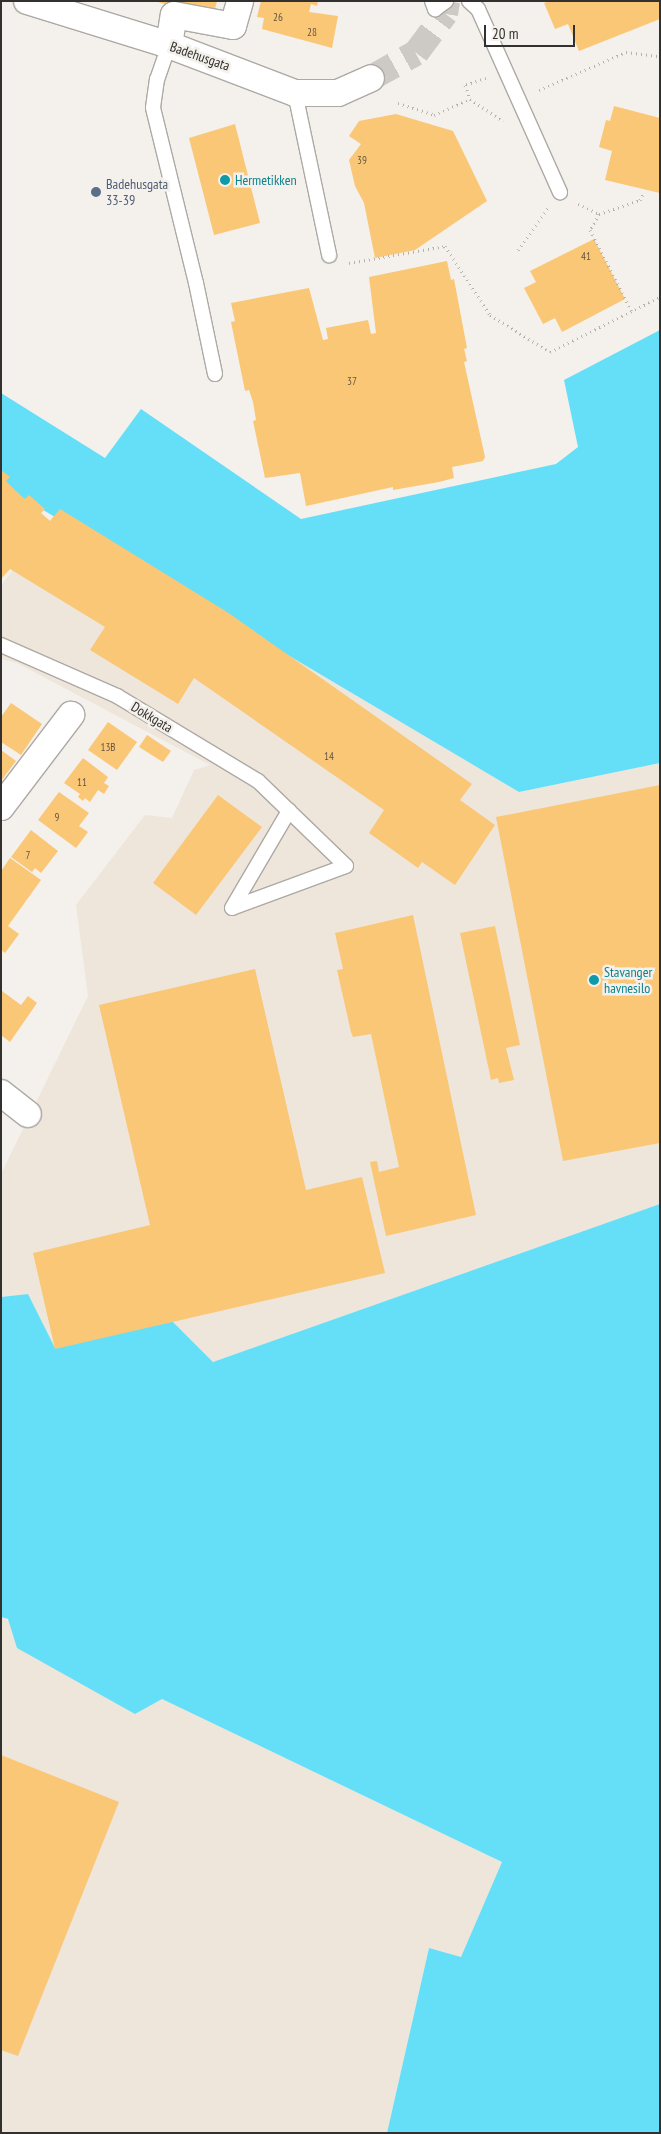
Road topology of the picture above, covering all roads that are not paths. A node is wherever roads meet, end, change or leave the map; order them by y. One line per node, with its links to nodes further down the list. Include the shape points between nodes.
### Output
1 (27, 1): 6 (street, Badehusgata)
2 (240, 1): 6 (street, via 233,26 174,15)
3 (432, 1): 4 (lane, via 436,9)
4 (446, 1)
5 (469, 1): 9 (lane, via 478,9)
6 (169, 45): 8 (street, Badehusgata); 11 (lane, via 157,79 153,108)
7 (371, 78): 8 (street, Badehusgata, via 338,92)
8 (295, 93): 10 (lane)
9 (560, 192)
10 (329, 254)
11 (215, 374)
12 (1, 645): 15 (lane, Dokkgata, via 117,696 258,781)
13 (71, 715): 14 (street)
14 (1, 807)
15 (289, 812): 15 (lane, Dokkgata, via 346,866 232,908 256,868)
16 (1, 1093): 17 (street)
17 (28, 1114)

